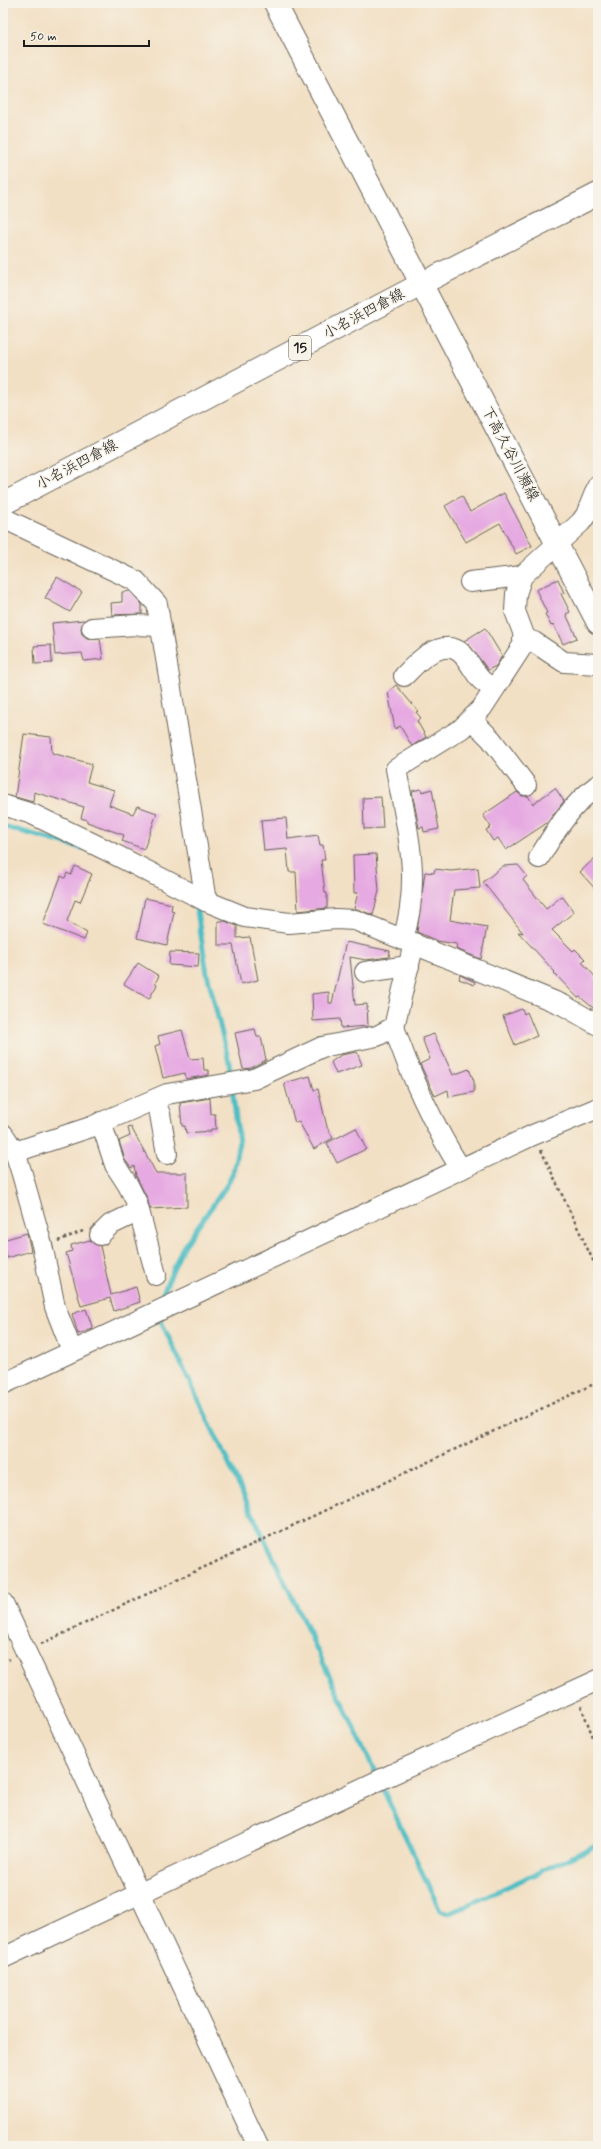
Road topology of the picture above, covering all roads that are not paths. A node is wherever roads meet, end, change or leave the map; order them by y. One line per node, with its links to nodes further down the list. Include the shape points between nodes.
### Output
1 (275, 3): 3 (main road, 下高久谷川瀬線)
2 (598, 194): 3 (main road, 小名浜四倉線 / 15)
3 (421, 284): 5 (main road, 小名浜四倉線 / 15); 7 (main road, 下高久谷川瀬線)
4 (598, 485): 7 (street, via 586,515)
5 (3, 504)
6 (3, 518): 11 (street, via 136,581 157,604)
7 (557, 543): 8 (street); 10 (main road, 下高久谷川瀬線)
8 (522, 576): 9 (street); 13 (street, via 516,594 515,611)
9 (470, 582)
10 (598, 624)
11 (160, 626): 12 (street); 22 (street)
12 (92, 628)
13 (523, 638): 14 (street, via 534,642 564,662); 16 (street, via 523,645)
14 (598, 664)
15 (404, 676): 16 (street, via 426,656 447,648 458,650 466,657 484,684)
16 (496, 685): 17 (street, via 482,708)
17 (471, 719): 18 (street, via 491,739); 23 (street, via 461,729 396,769 413,858)
18 (526, 785)
19 (598, 785): 21 (street, via 566,816)
20 (3, 805): 22 (street, via 32,814)
21 (539, 858)
22 (206, 902): 23 (street, via 245,917 289,923 355,920)
23 (409, 941): 24 (street); 26 (street, via 563,1005)
24 (409, 966): 25 (street); 27 (street)
25 (365, 972)
26 (598, 1025)
27 (394, 1026): 28 (street, via 377,1036 322,1047 254,1079 167,1094); 34 (street, via 411,1070 449,1151)
28 (154, 1100): 30 (street); 33 (street, via 160,1114)
29 (598, 1108): 34 (street)
30 (101, 1122): 32 (street); 35 (street, via 114,1165 128,1185)
31 (3, 1134): 32 (street)
32 (15, 1152): 38 (street, via 43,1247 55,1307)
33 (167, 1154)
34 (461, 1169): 38 (street)
35 (139, 1211): 36 (street, via 110,1225); 37 (street)
36 (100, 1234)
37 (156, 1275)
38 (72, 1351): 39 (street)
39 (3, 1384)
40 (3, 1603): 42 (street)
41 (598, 1680): 42 (street)
42 (139, 1894): 43 (street); 44 (street)
43 (3, 1958)
44 (258, 2146)

